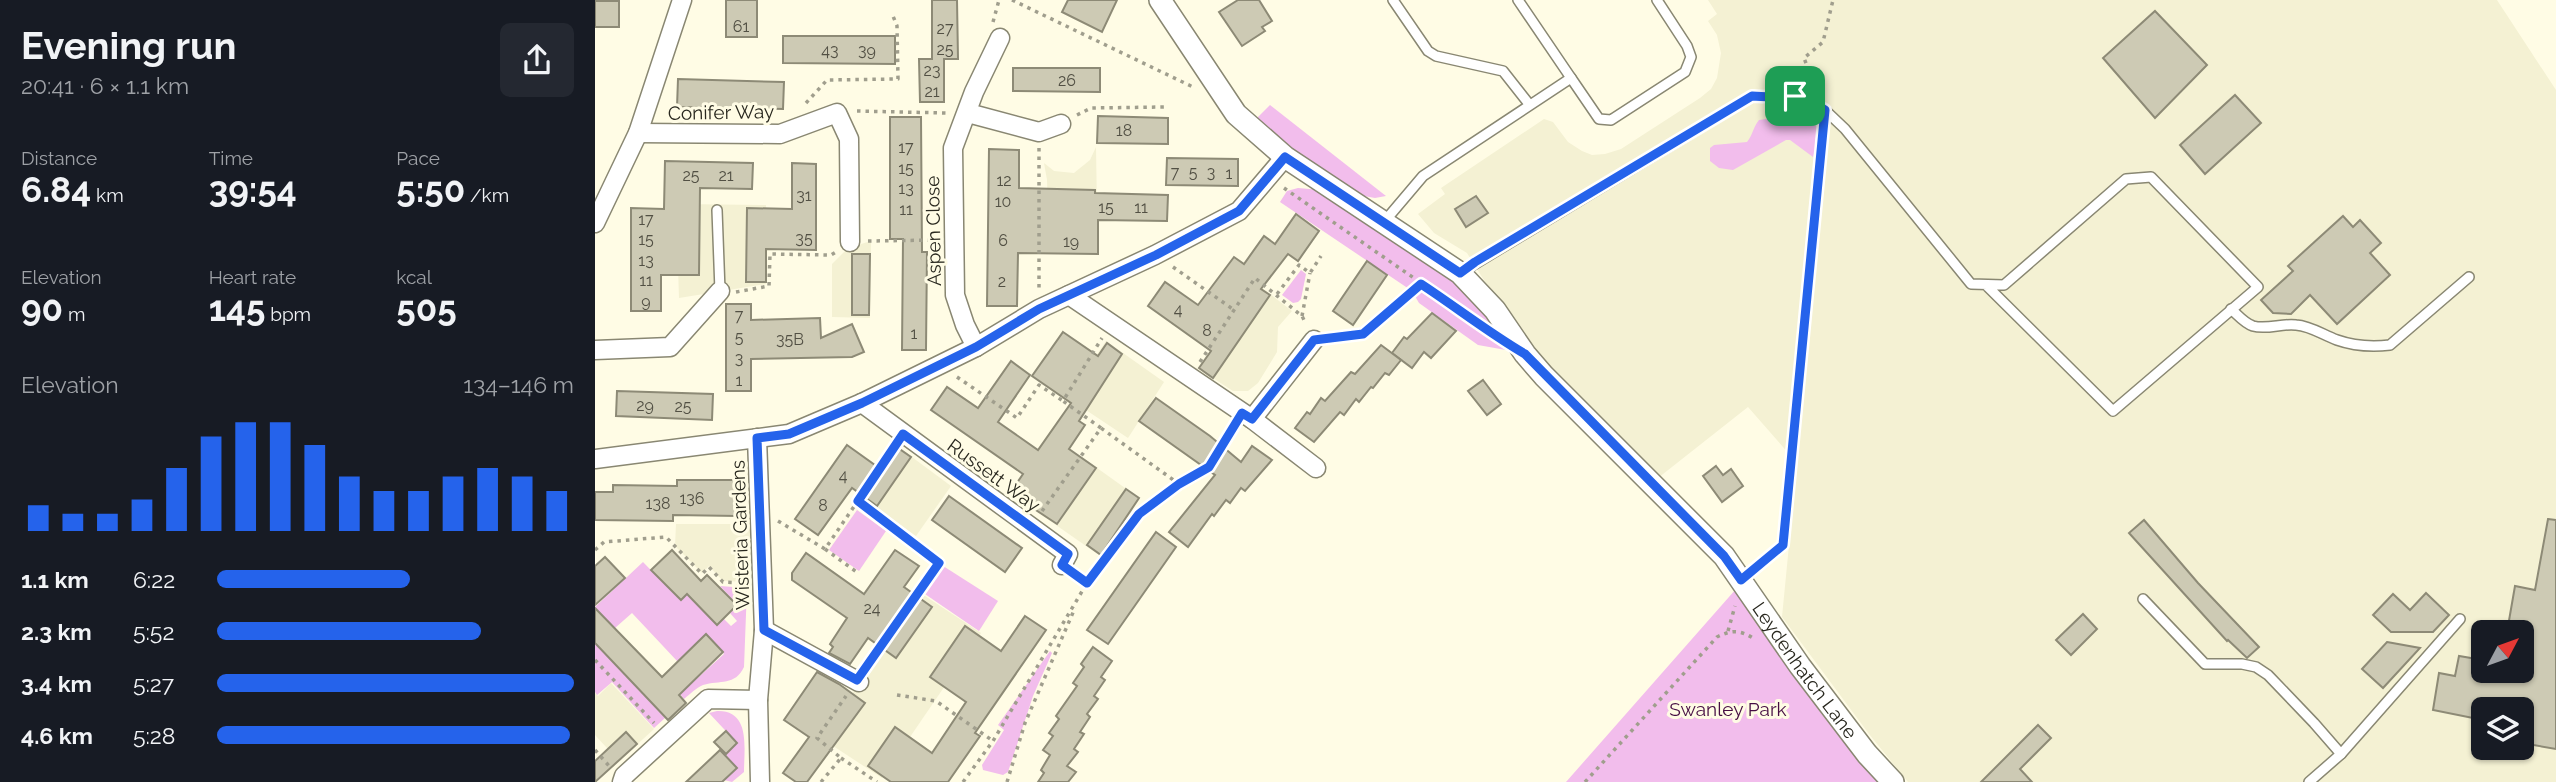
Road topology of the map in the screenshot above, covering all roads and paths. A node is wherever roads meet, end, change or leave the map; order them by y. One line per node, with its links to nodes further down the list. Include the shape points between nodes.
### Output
1 (682, 0): 20 (street, Conifer Way)
2 (1012, 0): 11 (path)
3 (1160, 0): 21 (street, Leydenhatch Lane, via 1236,114)
4 (1393, 0): 12 (lane, via 1428,51 1503,71)
5 (1518, 0): 10 (lane)
6 (1657, 0): 10 (lane, via 1687,46 1691,57 1685,72 1611,120 1599,119)
7 (1833, 0): 15 (path, via 1823,42 1804,58)
8 (893, 16): 13 (path, via 898,79 827,80)
9 (1000, 38): 17 (street, Aspen Close)
10 (1571, 78): 12 (lane)
11 (1193, 87)
12 (1529, 104): 24 (lane, via 1423,176)
13 (803, 107)
14 (1164, 107): 18 (path, via 1091,108)
15 (1825, 110): 31 (lane, via 1795,96 1752,96); 34 (lane, via 1971,284); 65 (path, via 1783,545)
16 (837, 113): 17 (path); 20 (street, Conifer Way, via 779,134); 27 (street, via 849,139)
17 (968, 113): 19 (street); 26 (street, Aspen Close, via 953,148)
18 (1061, 124): 19 (street)
19 (1039, 132): 38 (path)
20 (638, 133): 25 (street, Conifer Way)
21 (1285, 157): 22 (street); 24 (street, Leydenhatch Lane)
22 (1268, 176): 28 (street, via 1239,211); 33 (path)
23 (717, 210): 35 (lane)
24 (1384, 222): 31 (street, Leydenhatch Lane)
25 (595, 223)
26 (953, 240): 27 (path); 45 (street, Aspen Close, via 955,295)
27 (850, 242): 35 (path, via 831,255 770,254 769,286)
28 (1156, 255): 37 (street); 40 (path)
29 (1321, 256): 30 (path)
30 (1310, 273): 36 (path, via 1299,265); 41 (path)
31 (1460, 273): 65 (street, Leydenhatch Lane, via 1495,310 1544,376 1724,556)
32 (2469, 276): 39 (lane, via 2390,345 2351,344 2295,324 2258,327)
33 (1421, 284): 42 (path); 44 (path, via 1363,334)
34 (1986, 285): 39 (lane, via 2113,411); 39 (lane, via 2004,285 2126,179 2151,177 2258,286)
35 (717, 294): 46 (street, via 670,347)
36 (1277, 294): 40 (path, via 1255,278); 41 (path)
37 (1069, 295): 38 (street); 43 (street)
38 (1039, 309): 45 (street)
39 (2231, 309)
40 (1234, 310): 48 (path)
41 (1302, 316): 44 (path)
42 (1475, 320)
43 (1110, 325): 48 (street); 49 (path)
44 (1314, 340): 51 (street)
45 (976, 347): 47 (street)
46 (595, 350)
47 (939, 365): 49 (path, via 1017,418 1039,385); 50 (street)
48 (1189, 378): 51 (street)
49 (1063, 401): 52 (path)
50 (862, 403): 53 (street, Russett Way); 54 (street, via 789,434)
51 (1247, 416): 56 (street); 57 (path, via 1209,467)
52 (1101, 428): 57 (path); 60 (path)
53 (903, 434): 58 (path); 60 (street, Russett Way)
54 (757, 438): 55 (street); 59 (street, Wisteria Gardens)
55 (595, 458)
56 (1315, 468)
57 (1179, 484): 67 (path, via 1139,514)
58 (858, 501): 61 (path); 73 (path, via 939,563)
59 (761, 511): 61 (path); 66 (street, Wisteria Gardens)
60 (1031, 527): 63 (street, Russett Way, via 1068,554)
61 (825, 549): 64 (path)
62 (595, 550): 66 (path, via 604,542 666,537 702,574 709,567 723,582)
63 (1062, 565): 67 (path)
64 (858, 573)
65 (1741, 580): 87 (street, Leydenhatch Lane, via 1808,677)
66 (763, 583): 70 (street, Wisteria Gardens)
67 (1087, 583): 77 (path); 85 (path, via 1025,723)
68 (2143, 599): 78 (lane, via 2206,664 2249,664 2268,675)
69 (2460, 619): 78 (lane)
70 (764, 630): 73 (street, Wisteria Gardens); 75 (street, Wisteria Gardens)
71 (1728, 631): 86 (path, via 1717,637)
72 (595, 660): 76 (path)
73 (858, 681): 79 (path, via 817,738)
74 (897, 695): 77 (path, via 936,701)
75 (758, 700): 76 (street, via 708,699); 81 (street, Wisteria Gardens)
76 (667, 737): 80 (street)
77 (993, 741): 84 (path)
78 (2341, 754): 88 (lane)
79 (841, 758): 82 (path); 83 (path)
80 (622, 782)
81 (760, 782)
82 (821, 782)
83 (877, 782)
84 (963, 782)
85 (1007, 782)
86 (1585, 782)
87 (1893, 782)
88 (2309, 782)

